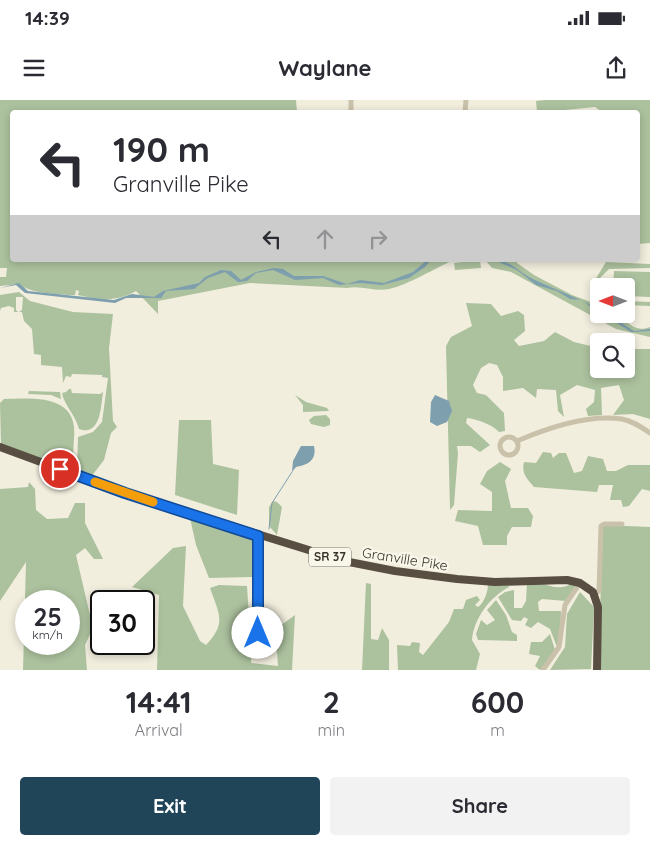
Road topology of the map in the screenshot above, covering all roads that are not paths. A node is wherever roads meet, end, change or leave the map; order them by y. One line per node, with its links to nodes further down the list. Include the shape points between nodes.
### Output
1 (650, 432): 2 (street, via 627,421 606,419 552,426)
2 (517, 441)
3 (0, 447): 5 (highway, Granville Pike / SR 37, via 125,493)
4 (622, 524): 7 (street, via 601,526 599,591)
5 (258, 536): 6 (highway, Granville Pike / SR 37, via 344,561 423,576 479,581 567,580); 8 (street)
6 (580, 583): 7 (highway); 9 (street, via 563,611 559,647)
7 (594, 595): 10 (highway, via 599,611)
8 (258, 650)
9 (543, 670)
10 (597, 670)

